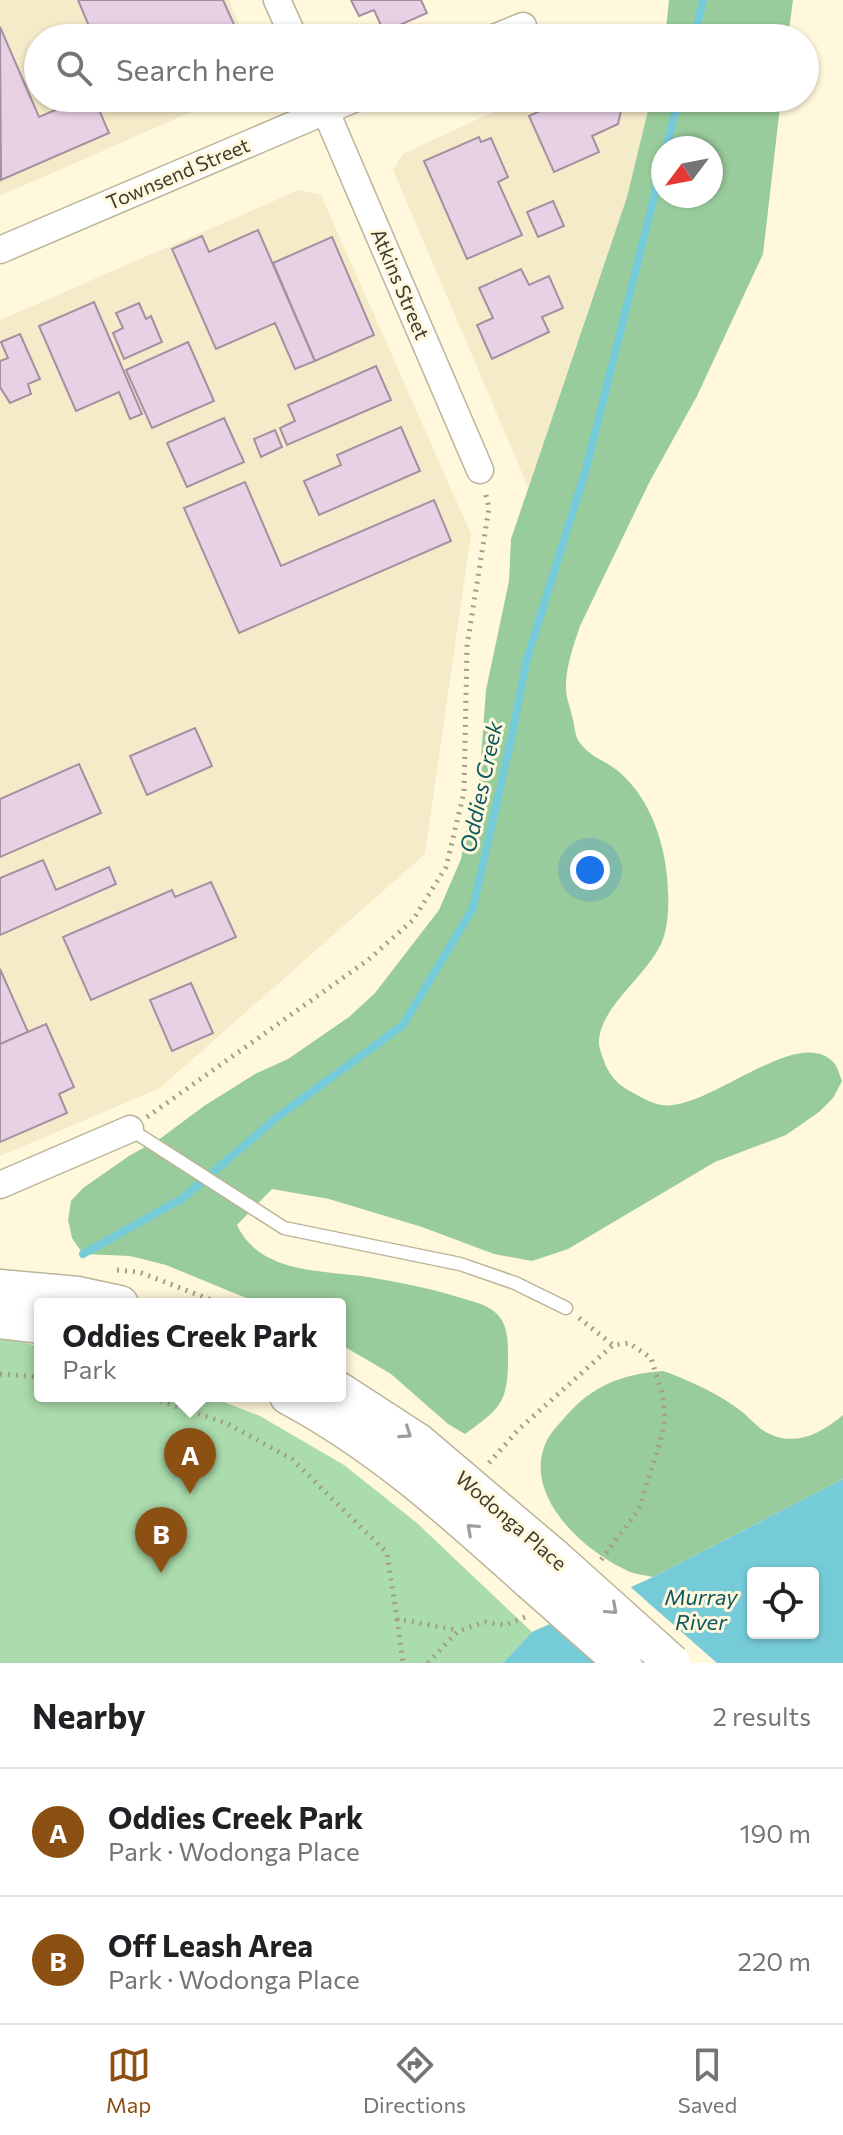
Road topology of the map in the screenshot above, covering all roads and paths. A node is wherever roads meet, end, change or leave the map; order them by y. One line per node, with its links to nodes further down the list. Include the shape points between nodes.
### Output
1 (277, 0): 2 (street)
2 (288, 24)
3 (306, 112): 5 (street, Townsend Street)
4 (325, 112): 6 (street, Atkins Street)
5 (0, 250)
6 (480, 470): 7 (path, via 489,508 467,646 464,792 446,867 413,920 368,960)
7 (130, 1129): 8 (street); 11 (lane, via 284,1228 460,1264)
8 (0, 1185)
9 (0, 1288): 10 (main road)
10 (92, 1298)
11 (566, 1308): 14 (path)
12 (0, 1320): 13 (main road)
13 (34, 1324)
14 (613, 1345): 20 (path); 21 (path, via 629,1343 651,1358 665,1419 639,1509)
15 (0, 1374): 16 (path)
16 (34, 1377)
17 (346, 1395): 22 (main road, Wodonga Place, one-way to 22, via 417,1441)
18 (163, 1402): 23 (path, via 226,1423 292,1459 387,1553)
19 (298, 1402): 22 (main road, Wodonga Place, one-way to 19, via 422,1484)
20 (489, 1463)
21 (597, 1564)
22 (542, 1583): 24 (path, via 505,1625 485,1622); 27 (main road, Wodonga Place, bridge); 28 (main road, Wodonga Place, one-way to 28, bridge)
23 (397, 1619): 24 (path); 25 (path)
24 (458, 1631): 26 (path)
25 (403, 1663)
26 (428, 1663)
27 (623, 1663)
28 (672, 1663)

